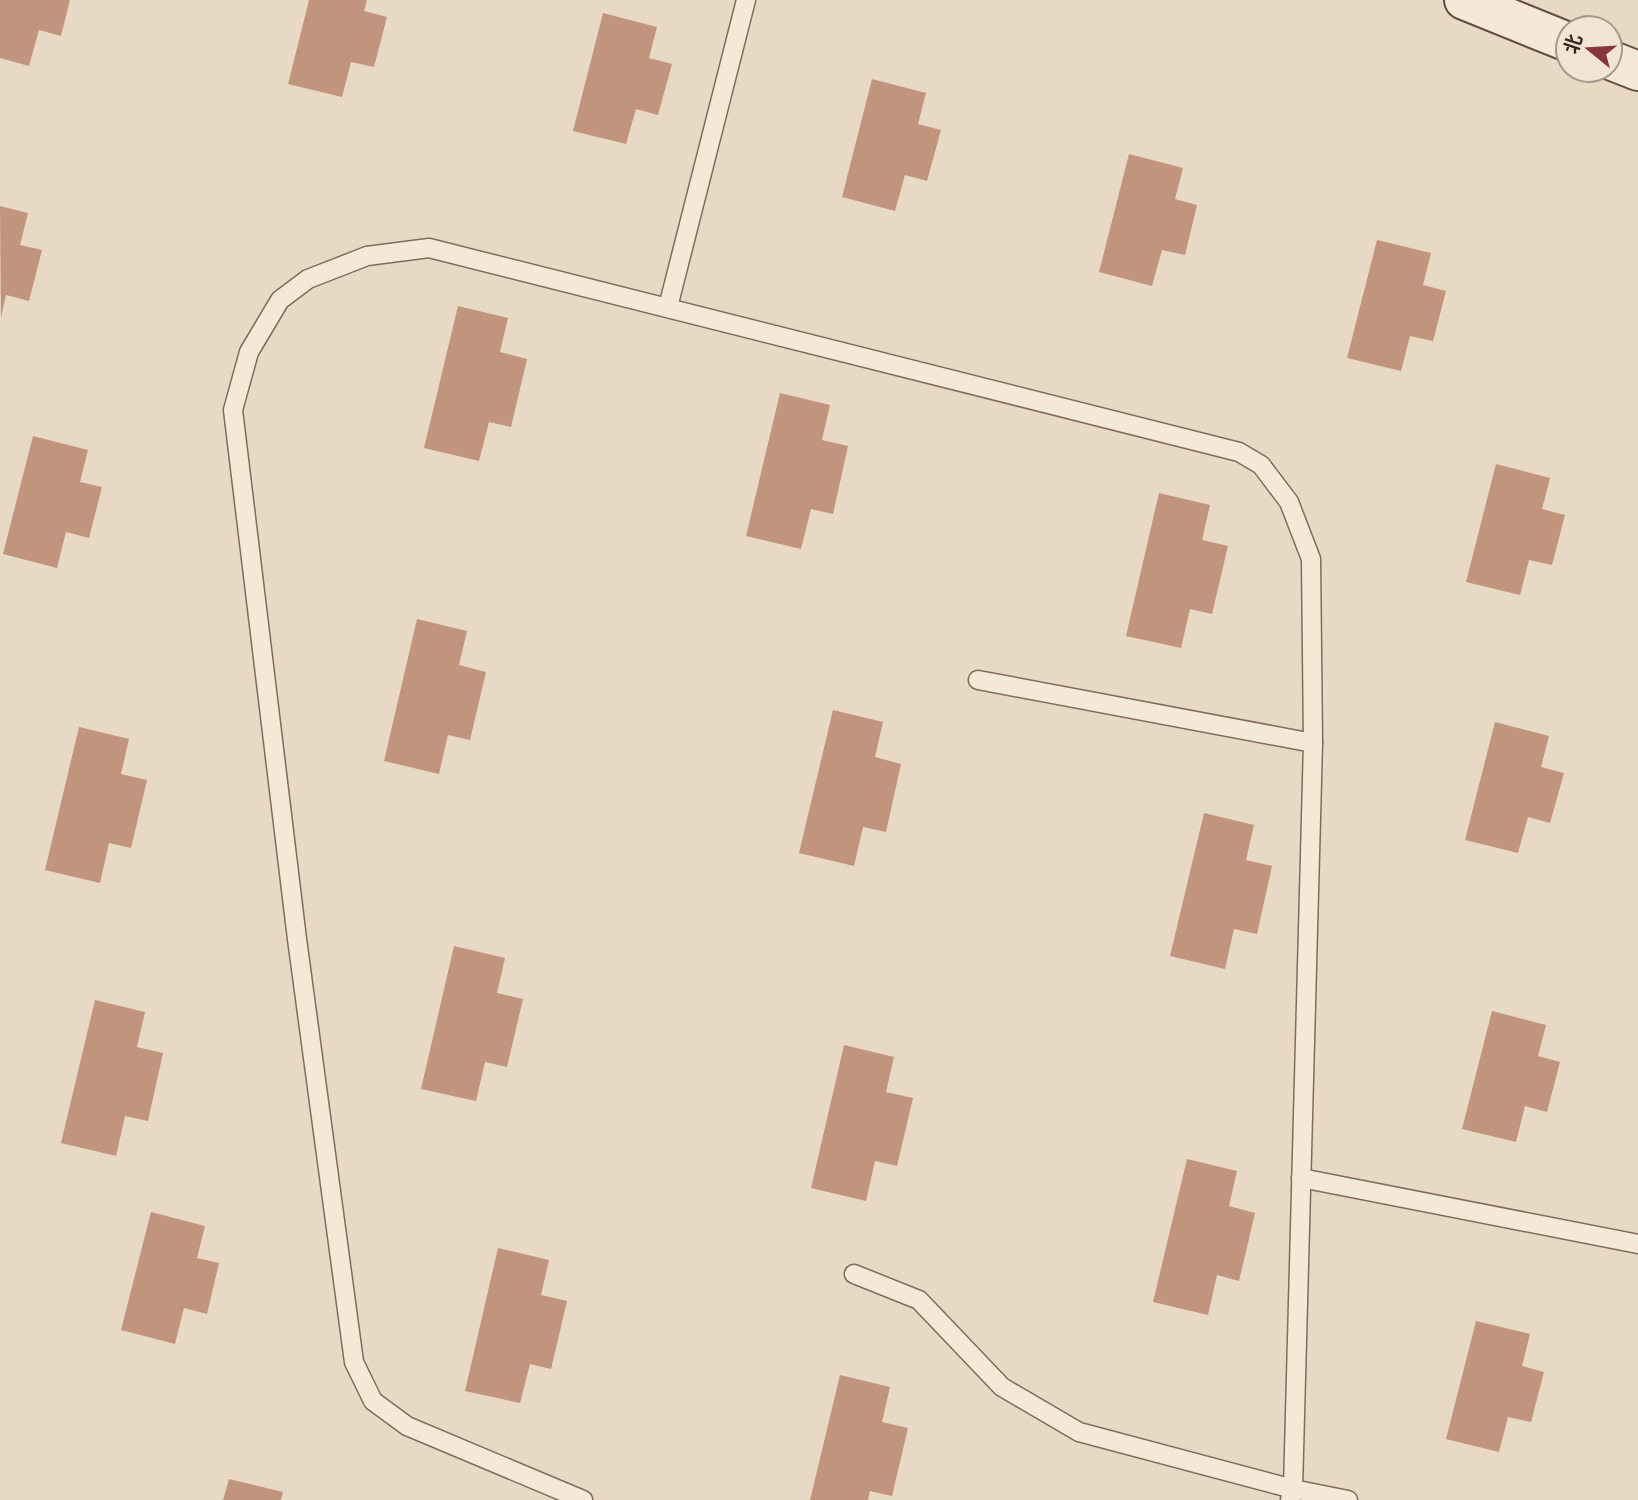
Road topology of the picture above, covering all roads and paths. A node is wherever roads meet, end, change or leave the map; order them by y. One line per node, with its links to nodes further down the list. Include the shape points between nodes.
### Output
1 (746, 0): 4 (lane)
2 (1464, 0): 3 (main road)
3 (1554, 36)
4 (668, 307): 6 (lane, via 1239,452 1261,465 1289,502 1311,559); 11 (lane, via 429,248 367,256 308,279 280,300 249,352 233,410 354,1363 373,1401 407,1426)
5 (978, 680): 6 (lane)
6 (1314, 743): 7 (lane)
7 (1301, 1178): 8 (lane); 10 (lane)
8 (1638, 1244)
9 (854, 1274): 10 (lane, via 919,1300 1002,1387 1079,1432)
10 (1292, 1494): 12 (lane)
11 (583, 1500)
12 (1348, 1500)

